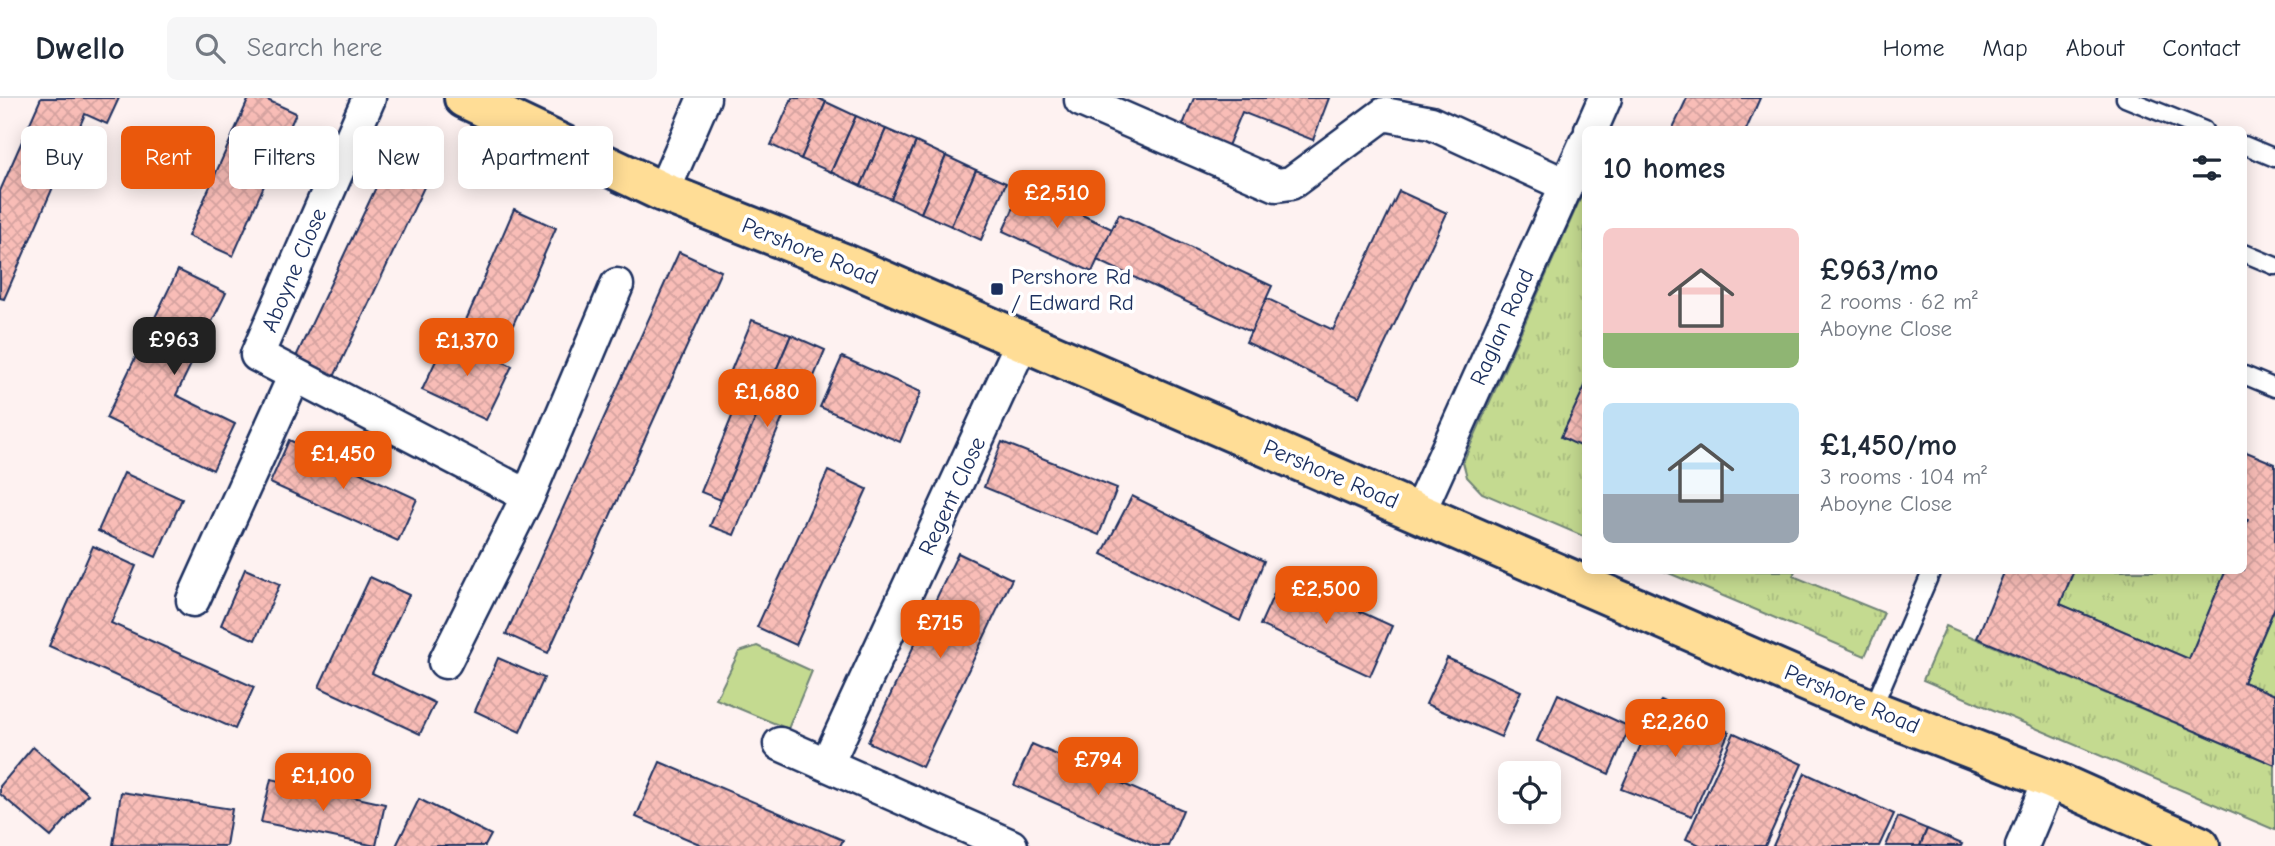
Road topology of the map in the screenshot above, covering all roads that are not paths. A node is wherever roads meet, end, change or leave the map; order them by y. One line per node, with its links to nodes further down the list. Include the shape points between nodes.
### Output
1 (369, 98): 18 (street, Aboyne Close, via 257,355)
2 (464, 98): 13 (main road, Pershore Road)
3 (704, 98): 13 (street)
4 (1605, 98): 7 (street)
5 (2125, 98): 8 (lane)
6 (1081, 100): 12 (street, via 1277,185 1291,183 1384,114 1431,123)
7 (1593, 126)
8 (2194, 126)
9 (2247, 146): 10 (lane)
10 (2275, 158)
11 (1582, 161): 12 (street, Raglan Road)
12 (1576, 189): 22 (street, Raglan Road)
13 (663, 191): 17 (main road, Pershore Road)
14 (2247, 254): 15 (lane)
15 (2275, 266)
16 (617, 285): 21 (street)
17 (1022, 342): 22 (main road, Pershore Road); 28 (street, Regent Close)
18 (295, 375): 21 (street, Aboyne Close); 24 (street)
19 (2247, 376): 20 (lane)
20 (2275, 388)
21 (528, 496): 25 (street)
22 (1419, 512): 26 (main road, Pershore Road)
23 (1930, 574): 26 (lane)
24 (193, 600)
25 (445, 662)
26 (1872, 710): 29 (main road, Pershore Road)
27 (780, 744): 28 (street)
28 (827, 764): 30 (street)
29 (2050, 779): 31 (street); 32 (main road, Pershore Road)
30 (1011, 846)
31 (2022, 846)
32 (2200, 846)

